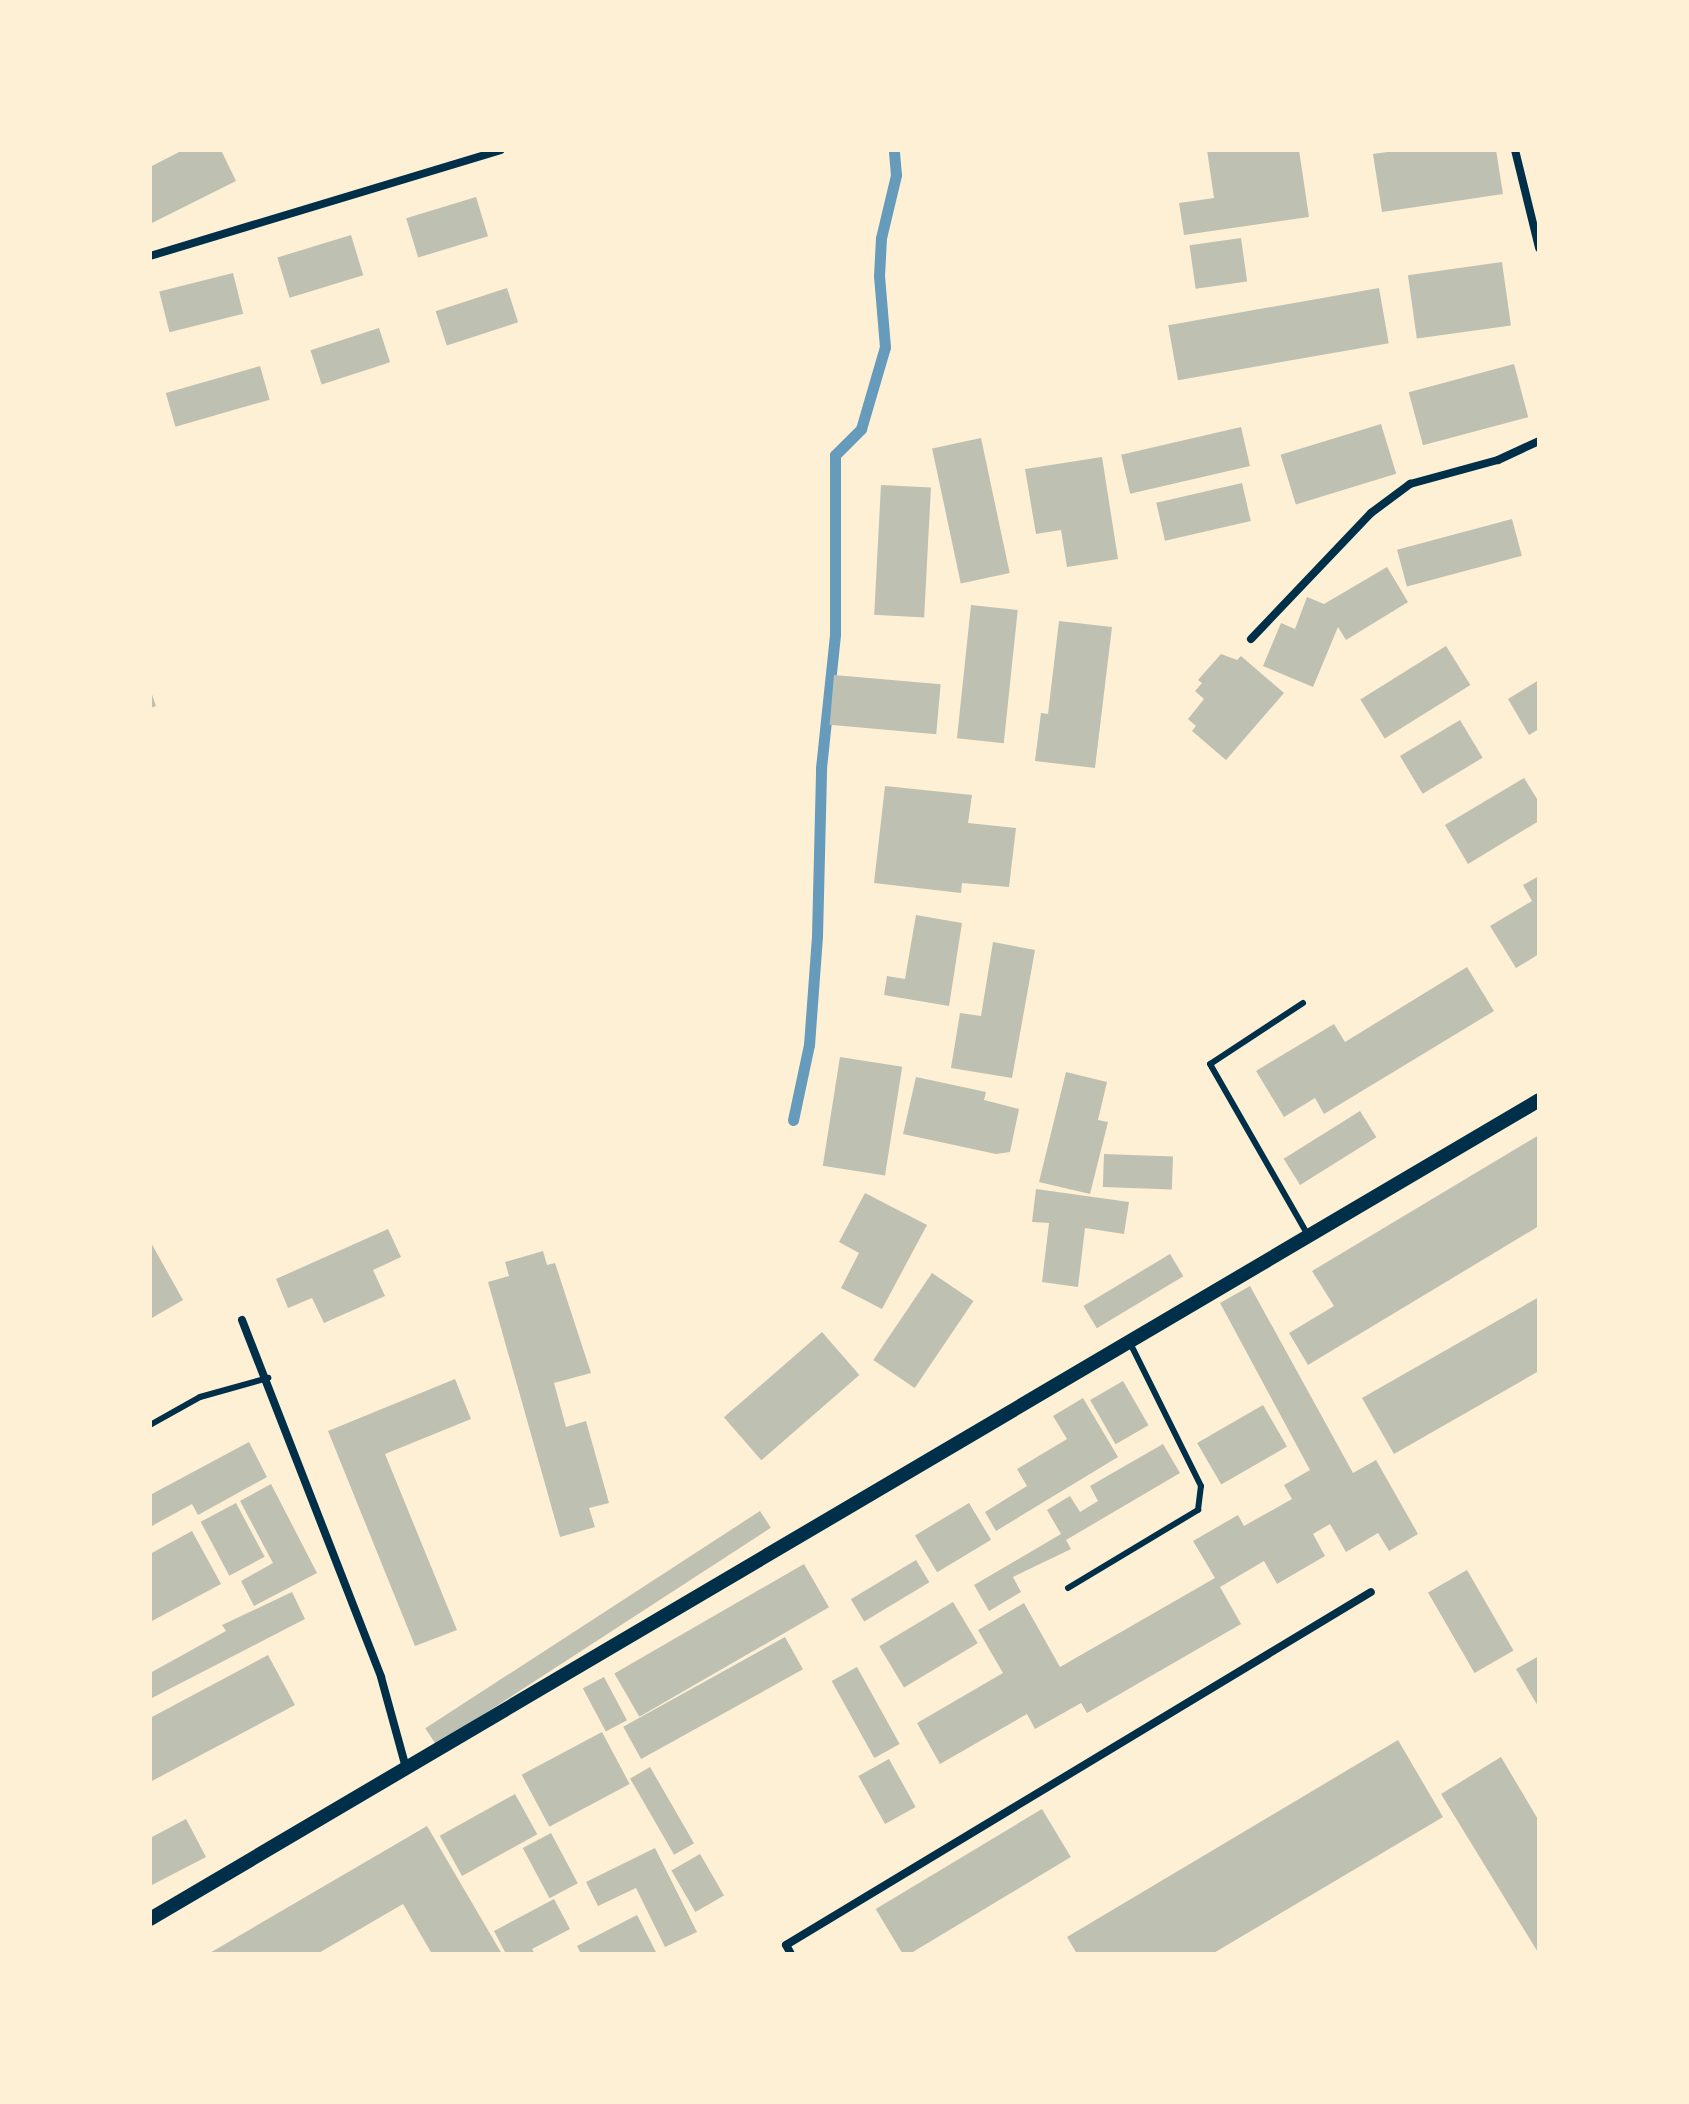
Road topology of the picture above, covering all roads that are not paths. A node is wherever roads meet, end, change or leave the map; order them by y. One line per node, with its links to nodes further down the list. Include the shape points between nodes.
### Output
1 (500, 150): 4 (street)
2 (1515, 150): 3 (street)
3 (1539, 248)
4 (150, 256)
5 (1539, 441): 6 (street, via 1498,460 1410,484 1371,513)
6 (1251, 639)
7 (1303, 1003): 9 (lane, via 1210,1064)
8 (1539, 1100): 9 (street)
9 (1308, 1235): 11 (street)
10 (242, 1320): 12 (street)
11 (1129, 1339): 14 (lane, via 1201,1486 1198,1510); 16 (street)
12 (268, 1378): 13 (lane, via 200,1397); 16 (street, via 381,1677)
13 (150, 1425)
14 (1068, 1588)
15 (1371, 1592): 18 (street, via 786,1945)
16 (406, 1768): 17 (street)
17 (150, 1919)
18 (791, 1954)

